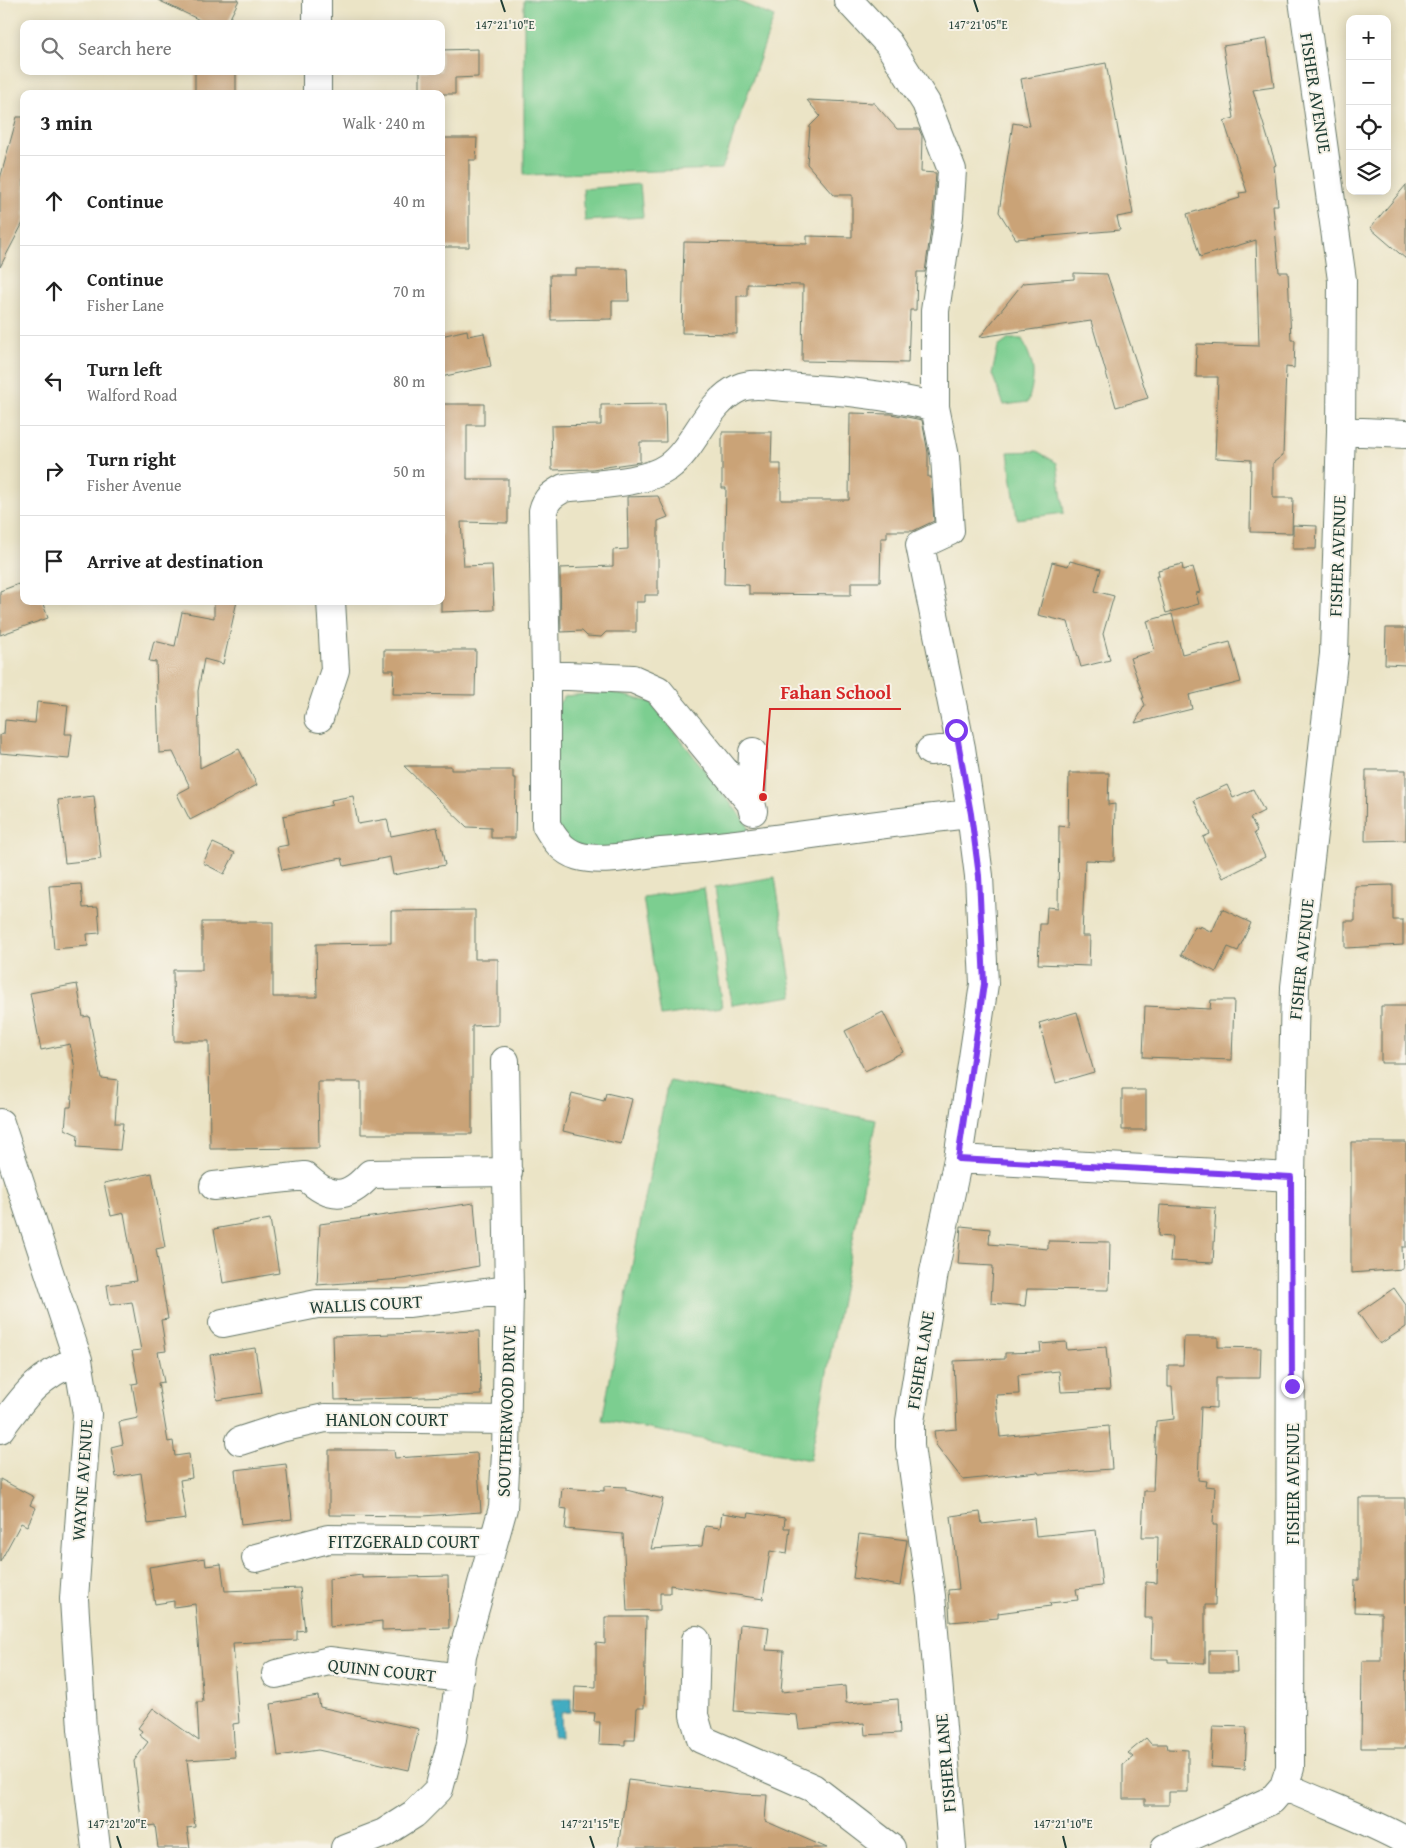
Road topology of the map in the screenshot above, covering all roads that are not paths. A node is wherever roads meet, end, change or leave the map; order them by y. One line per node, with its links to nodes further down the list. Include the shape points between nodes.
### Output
1 (317, 0): 4 (street)
2 (848, 0): 7 (street, via 888,43 926,103 952,170 949,216 935,311)
3 (1303, 0): 8 (street, FISHER AVENUE, via 1342,280)
4 (317, 20)
5 (317, 75): 6 (street)
6 (317, 90)
7 (935, 407): 11 (street, via 888,396 840,390 749,385 731,392 667,467 646,477 564,488 553,493 544,504 543,511); 13 (street, FISHER LANE, via 945,457 950,531 920,545)
8 (1341, 430): 9 (street); 23 (street, FISHER AVENUE, via 1334,654 1294,987)
9 (1406, 434)
10 (331, 605): 12 (street, via 336,670)
11 (546, 675): 16 (street, via 633,679 658,690); 18 (street, via 546,825 565,850 589,858 730,846)
12 (319, 718)
13 (961, 748): 14 (street); 17 (street, FISHER LANE)
14 (930, 751)
15 (753, 752): 16 (street)
16 (751, 803): 18 (street)
17 (971, 814): 18 (street); 21 (street, FISHER LANE, via 979,876 984,984)
18 (767, 839)
19 (505, 1061): 22 (street, SOUTHERWOOD DRIVE)
20 (0, 1123): 27 (street, WAYNE AVENUE)
21 (958, 1159): 23 (street); 41 (street, FISHER LANE, via 934,1272 910,1421 910,1446 931,1596)
22 (508, 1172): 24 (street, via 370,1174 352,1191 339,1195 326,1192 305,1176); 25 (street, SOUTHERWOOD DRIVE)
23 (1291, 1177): 36 (street, FISHER AVENUE, via 1291,1711 1290,1768)
24 (214, 1186)
25 (509, 1290): 26 (street, WALLIS COURT, via 408,1303 317,1304); 28 (street, SOUTHERWOOD DRIVE)
26 (223, 1324)
27 (78, 1360): 29 (street, via 40,1380); 38 (street, WAYNE AVENUE, via 87,1414 74,1599 82,1729)
28 (507, 1420): 30 (street, HANLON COURT, via 324,1418); 31 (street, SOUTHERWOOD DRIVE, via 502,1508)
29 (0, 1429)
30 (240, 1441)
31 (493, 1541): 32 (street, FITZGERALD COURT, via 328,1539); 35 (street, SOUTHERWOOD DRIVE, via 462,1655)
32 (256, 1558)
33 (696, 1640): 40 (street, via 694,1715 701,1739 813,1788)
34 (276, 1674): 35 (street, QUINN COURT, via 329,1661)
35 (460, 1678): 39 (street, SOUTHERWOOD DRIVE, via 452,1740 440,1788 414,1814 384,1833)
36 (1284, 1786): 37 (street, via 1374,1823); 42 (street, via 1272,1800)
37 (1406, 1841)
38 (96, 1848)
39 (345, 1848)
40 (891, 1848)
41 (952, 1848)
42 (1164, 1848)

